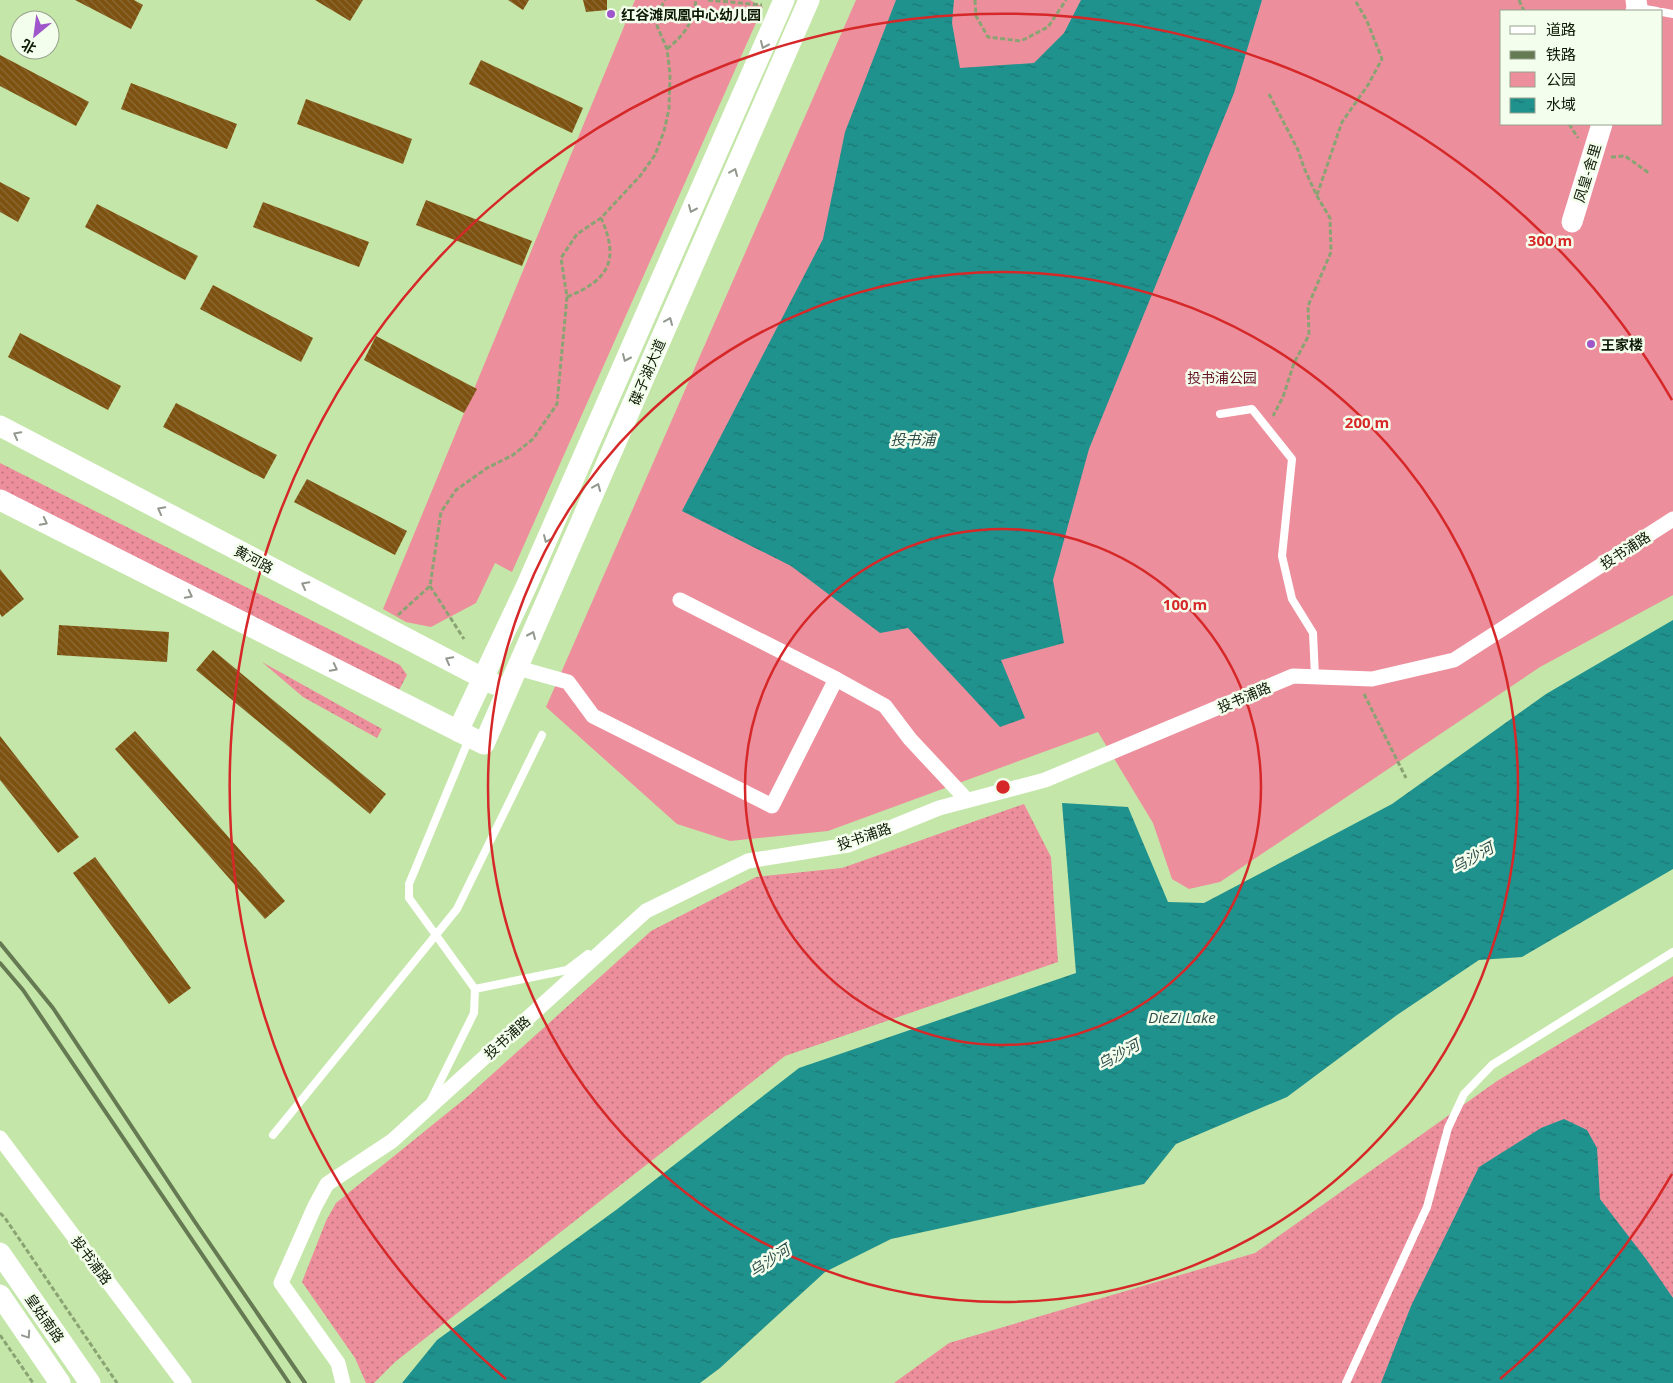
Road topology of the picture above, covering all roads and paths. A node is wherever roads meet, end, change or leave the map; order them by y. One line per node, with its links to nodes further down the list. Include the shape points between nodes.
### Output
1 (665, 0): 9 (path, via 657,26)
2 (696, 0): 9 (path, via 694,15 682,36)
3 (708, 0): 8 (path)
4 (809, 0): 25 (main road, 碟子湖大道, one-way to 4)
5 (975, 0): 6 (path, via 976,16 988,37 1021,41 1048,27)
6 (1066, 0)
7 (1355, 0): 12 (path, via 1382,59 1342,122)
8 (783, 3): 27 (main road, 碟子湖大道, one-way to 27)
9 (667, 49): 13 (path, via 669,109 655,155)
10 (1269, 94): 12 (path)
11 (1602, 125): 14 (main road, 凤皇-舍里)
12 (1317, 196): 18 (path, via 1330,218 1331,252 1308,306 1309,335 1294,363 1283,397)
13 (601, 218): 15 (path, via 577,234 561,258); 15 (path, via 608,233 611,256 605,272 586,290)
14 (1572, 222)
15 (568, 297): 21 (path, via 557,404 533,439 456,490 441,512)
16 (1220, 414): 18 (lane, via 1252,408)
17 (0, 426): 23 (main road, 黄河路, one-way to 17)
18 (1266, 427): 26 (lane, via 1292,459 1282,556 1292,599 1312,633)
19 (0, 500): 32 (main road, one-way to 32)
20 (1673, 519): 28 (street, 投书浦路, via 1454,660 1372,679)
21 (430, 586): 23 (path); 24 (path)
22 (680, 600): 29 (street)
23 (385, 627): 27 (main road, 黄河路, one-way to 23)
24 (464, 639)
25 (518, 668): 29 (street, via 568,682 593,716 772,806); 30 (main road, 碟子湖大道)
26 (1315, 677): 28 (street, 投书浦路); 34 (street, 投书浦路, via 1293,676 1045,780)
27 (483, 678): 30 (main road, 黄河路); 32 (main road, 碟子湖大道)
28 (1357, 678): 33 (path)
29 (836, 679): 34 (street, via 885,706 910,739)
30 (508, 691): 32 (main road, 碟子湖大道)
31 (542, 735): 36 (lane, via 457,909)
32 (471, 737): 36 (lane, via 410,884 409,898)
33 (1406, 778)
34 (967, 800): 35 (street, 投书浦路, via 938,808 848,845 748,861)
35 (646, 912): 38 (lane, via 567,970); 39 (street, 投书浦路)
36 (435, 935): 38 (lane); 40 (lane)
37 (1673, 952): 52 (lane, via 1492,1065 1464,1094 1448,1128 1427,1207)
38 (475, 989): 39 (lane, via 474,1013)
39 (427, 1109): 51 (street, 投书浦路, via 392,1141 327,1184 281,1283 338,1363)
40 (272, 1135)
41 (0, 1138): 50 (street, 投书浦路)
42 (0, 1213): 49 (path)
43 (0, 1253): 48 (main road, 皇姑南路)
44 (0, 1295): 47 (main road, 皇姑南路, one-way to 47)
45 (0, 1335): 46 (path)
46 (33, 1383)
47 (60, 1383)
48 (90, 1383)
49 (117, 1383)
50 (184, 1383)
51 (343, 1383)
52 (1346, 1383)

